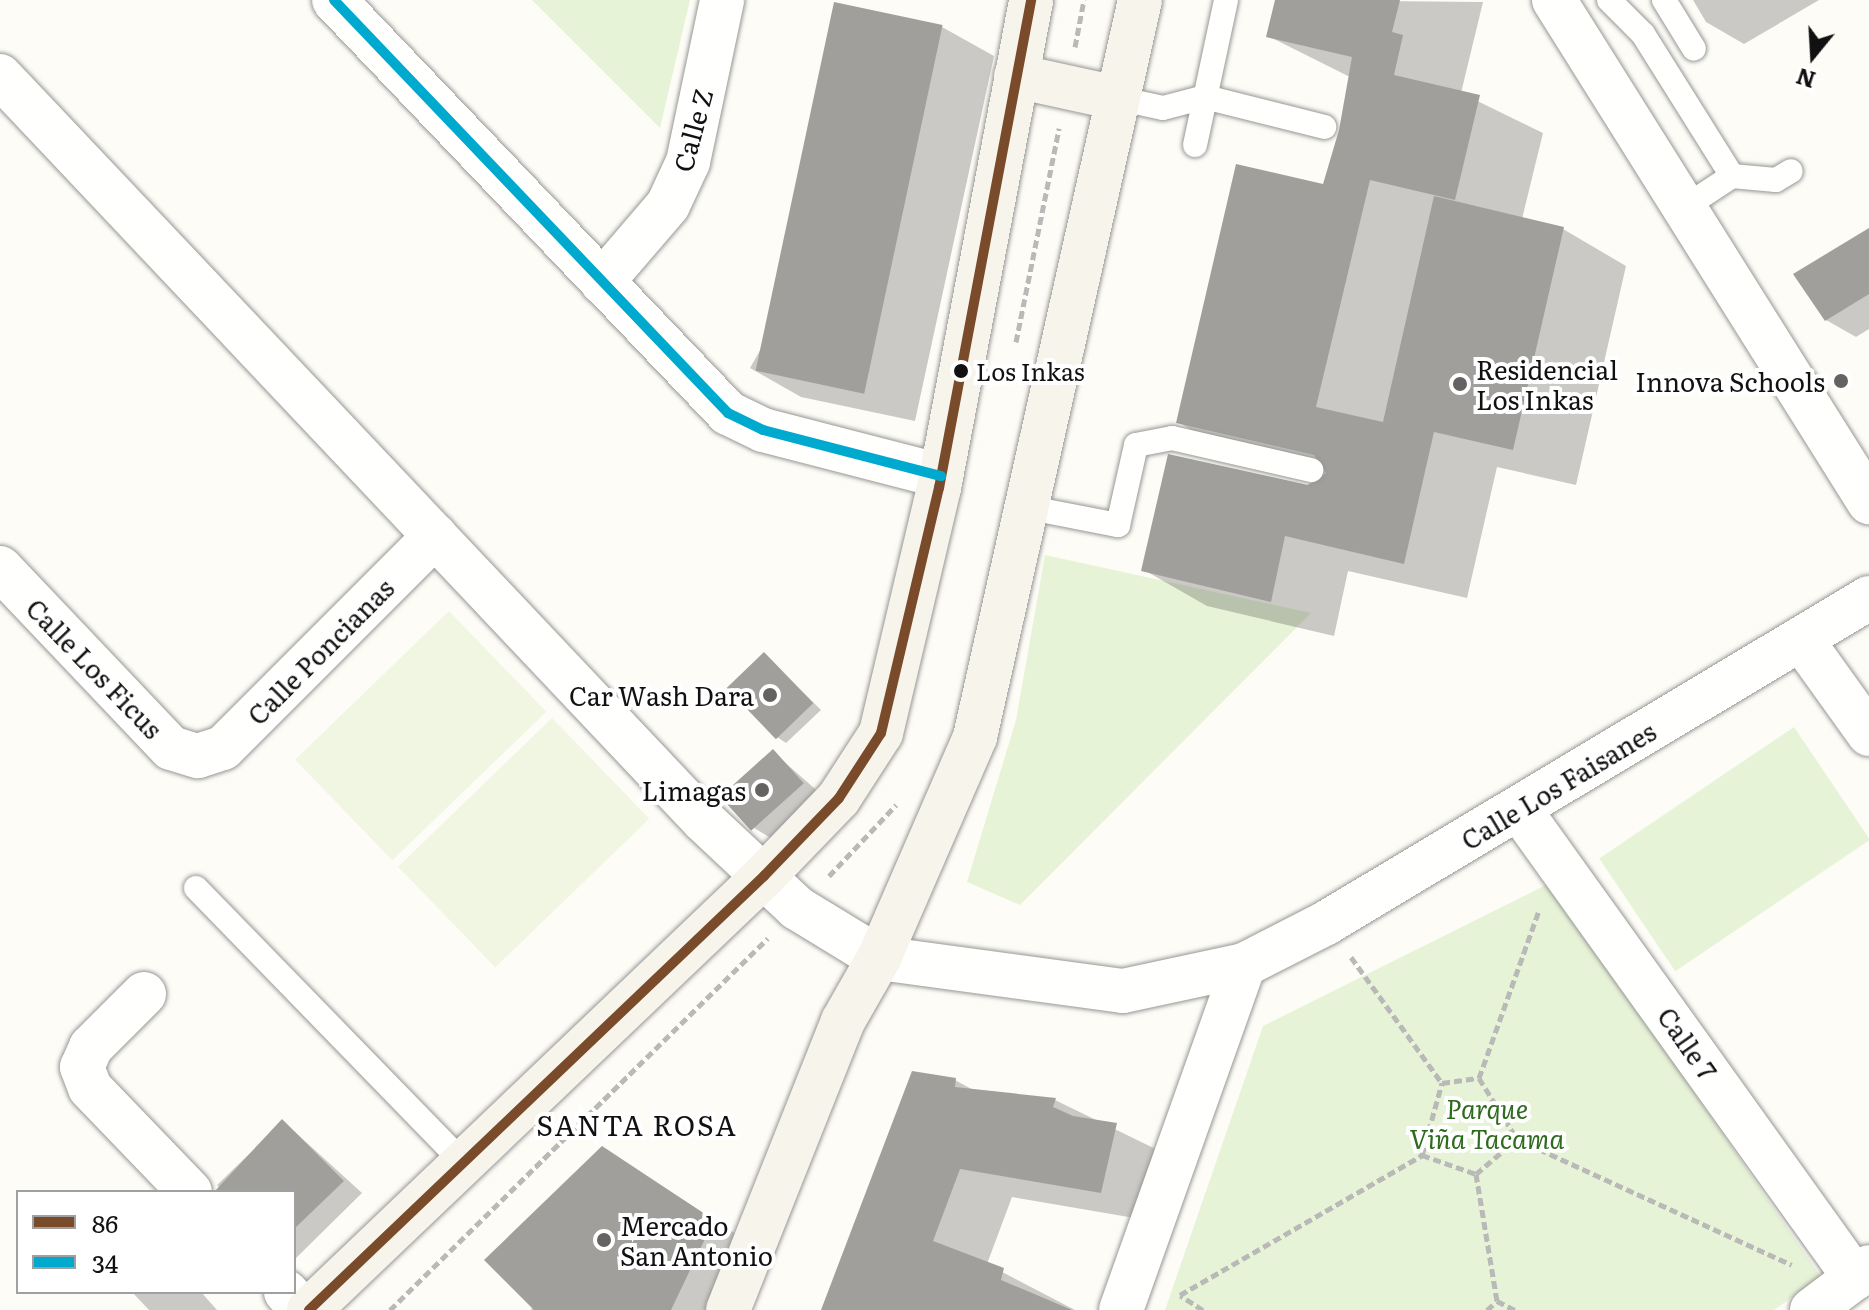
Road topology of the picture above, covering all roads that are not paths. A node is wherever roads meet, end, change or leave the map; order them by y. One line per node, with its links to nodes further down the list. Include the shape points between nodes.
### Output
1 (334, 0): 19 (street)
2 (722, 0): 19 (street, Calle Z, via 688,162 668,205)
3 (1031, 0): 11 (main road)
4 (1140, 0): 13 (main road)
5 (1226, 0): 12 (lane)
6 (1554, 0): 18 (street)
7 (1609, 0): 17 (lane, via 1650,29)
8 (1664, 0): 9 (lane)
9 (1694, 49)
10 (0, 76): 24 (street)
11 (1016, 76): 13 (main road); 21 (main road)
12 (1205, 97): 13 (lane, via 1163,108); 14 (lane); 15 (lane)
13 (1117, 98): 23 (main road)
14 (1324, 127)
15 (1195, 145)
16 (1791, 171): 17 (lane, via 1776,180)
17 (1732, 176): 18 (lane)
18 (1682, 209): 22 (street)
19 (602, 282): 21 (street, via 728,413 763,430)
20 (1311, 470): 23 (lane, via 1172,438 1136,445 1118,525)
21 (941, 476): 31 (main road, via 881,733 839,798)
22 (1869, 502)
23 (1025, 507): 33 (main road, via 975,737)
24 (435, 536): 29 (street, Calle Poncianas, via 223,748); 31 (street)
25 (0, 568): 29 (street, Calle Los Ficus, via 171,748)
26 (1869, 598): 27 (street, Calle Los Faisanes)
27 (1801, 639): 28 (street); 30 (street, Calle Los Faisanes)
28 (1869, 734)
29 (198, 756)
30 (1519, 809): 34 (street, Calle Los Faisanes); 38 (street, Calle 7)
31 (764, 876): 33 (street, via 797,908); 36 (main road)
32 (196, 888): 36 (lane)
33 (879, 958): 34 (street, Calle Los Faisanes, via 1123,991); 41 (main road, via 843,1021)
34 (1244, 965): 42 (street)
35 (144, 994): 37 (street, via 91,1047 82,1067 90,1088)
36 (462, 1162): 40 (main road)
37 (188, 1190)
38 (1862, 1273): 43 (street)
39 (288, 1294): 40 (street)
40 (306, 1310)
41 (728, 1310)
42 (1121, 1310)
43 (1812, 1310)

